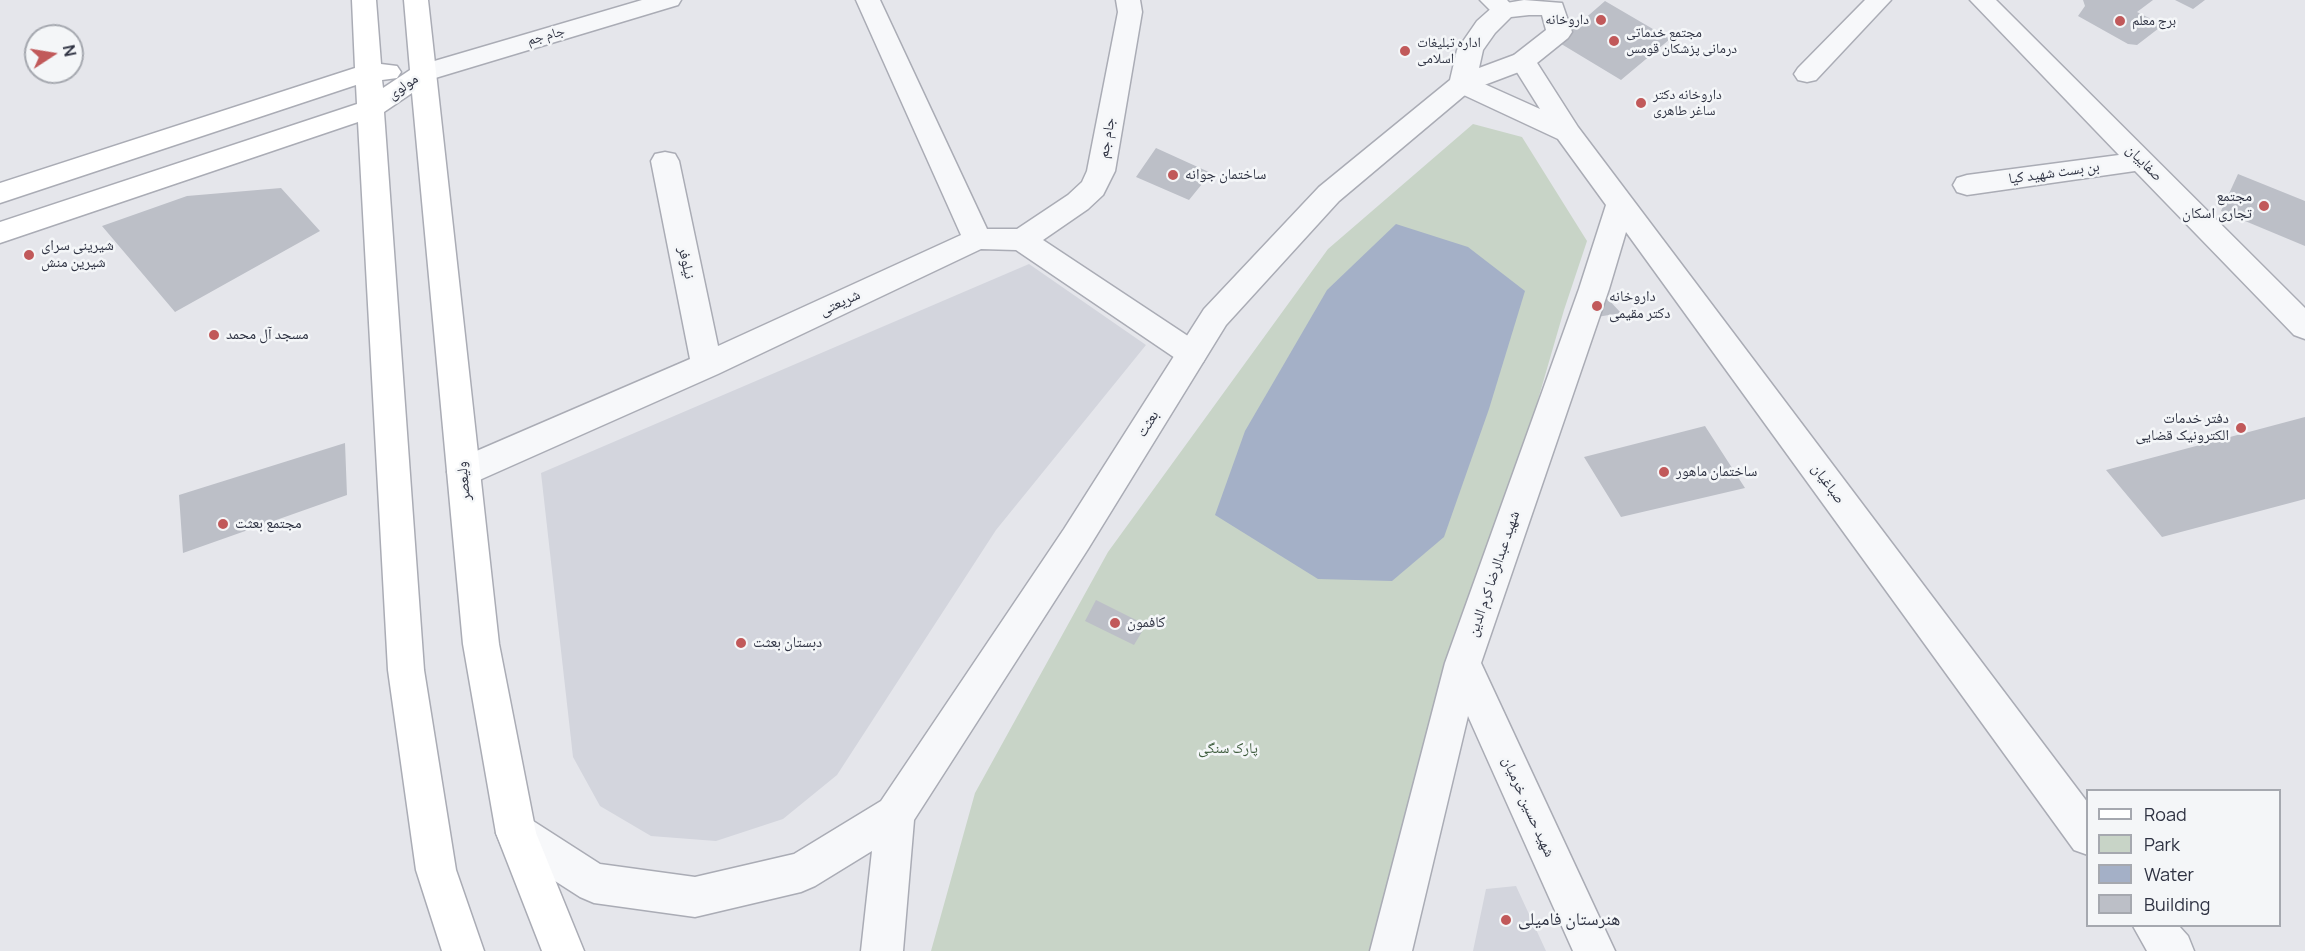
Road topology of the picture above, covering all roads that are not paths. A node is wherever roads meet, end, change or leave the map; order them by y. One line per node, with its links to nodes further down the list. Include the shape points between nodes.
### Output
1 (364, 0): 11 (main road)
2 (416, 0): 12 (main road, ولیعصر)
3 (669, 0): 12 (street, جام جم)
4 (868, 0): 23 (street)
5 (1128, 0): 24 (street, جام جم, via 1130,12 1101,171 1093,188 1078,202)
6 (1879, 0): 13 (street)
7 (1982, 0): 18 (street, صفاییان)
8 (1560, 4): 9 (street); 10 (street, بعثت, via 1559,32)
9 (1498, 5): 14 (street, via 1470,50)
10 (1523, 61): 14 (street, بعثت); 16 (street, صباغیان)
11 (369, 72): 12 (main road, مولوی); 15 (main road); 20 (main road, مولوی)
12 (423, 73): 15 (main road, مولوی); 28 (main road, ولیعصر)
13 (1807, 74)
14 (1462, 84): 16 (street); 26 (street, بعثت, via 1329,194 1215,317)
15 (372, 108): 22 (main road, مولوی); 34 (main road, via 406,670 436,870)
16 (1568, 133): 21 (street, صباغیان)
17 (664, 160): 27 (street, نیلوفر)
18 (2141, 161): 19 (street, بن بست شهید کیا); 25 (street, صفاییان)
19 (1967, 185)
20 (0, 193)
21 (1620, 204): 29 (street, شهید عبدالرضا کرم الدین); 32 (street, صباغیان)
22 (0, 233)
23 (977, 239): 24 (street); 27 (street, شریعتی)
24 (1022, 240): 26 (street)
25 (2305, 327)
26 (1192, 354): 30 (street, بعثت)
27 (707, 365): 28 (street, شریعتی)
28 (463, 472): 31 (main road, ولیعصر, via 481,644)
29 (1463, 663): 37 (street, شهید عبدالرضا کرم الدین); 38 (street, شهید حسین خرمیان)
30 (895, 815): 31 (street, via 801,872 694,897 594,883); 36 (street)
31 (516, 833): 35 (main road, ولیعصر)
32 (2086, 833)
33 (2155, 927): 39 (street)
34 (463, 951)
35 (563, 951)
36 (882, 951)
37 (1391, 951)
38 (1594, 951)
39 (2173, 951)

